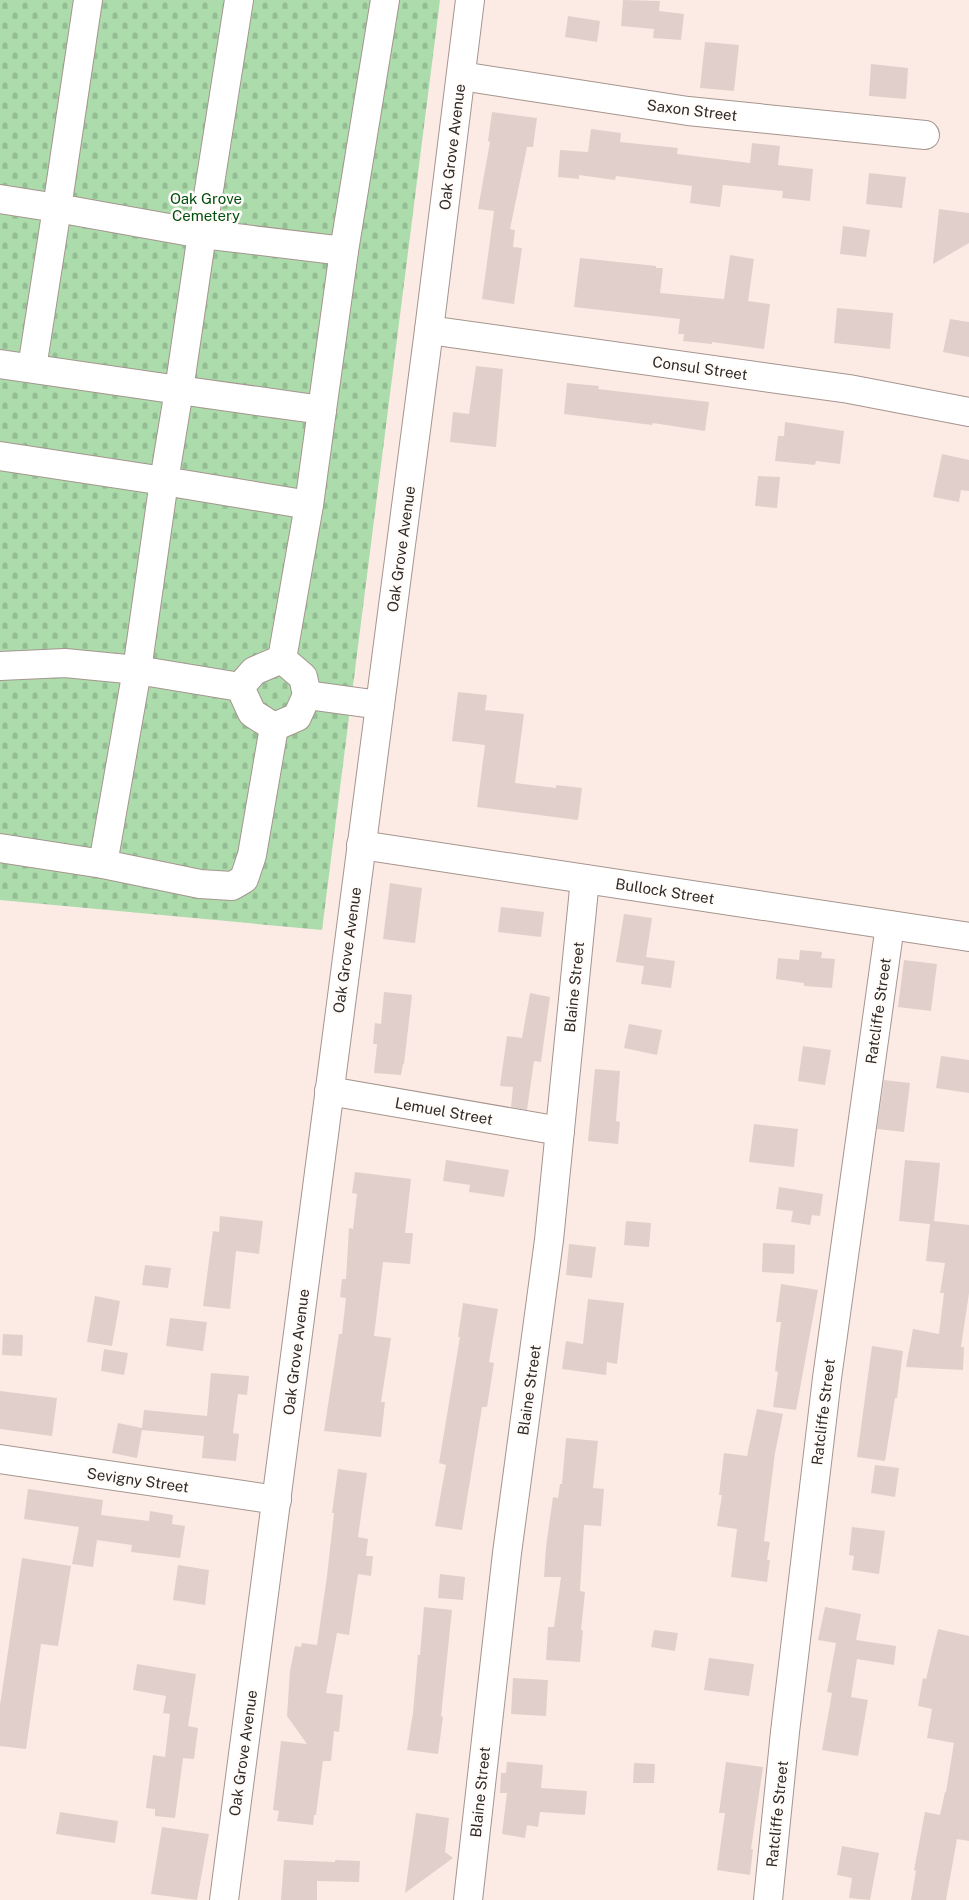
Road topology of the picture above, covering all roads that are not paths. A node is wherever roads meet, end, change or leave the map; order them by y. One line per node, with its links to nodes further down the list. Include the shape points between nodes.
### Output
1 (88, 0): 8 (street)
2 (239, 0): 9 (street)
3 (384, 0): 10 (street)
4 (470, 0): 5 (street, Oak Grove Avenue)
5 (461, 76): 6 (street, Saxon Street, via 688,111); 11 (street, Oak Grove Avenue)
6 (925, 135)
7 (0, 199): 8 (street)
8 (57, 208): 9 (street); 13 (street)
9 (202, 234): 10 (street); 14 (street)
10 (344, 251): 15 (street)
11 (429, 330): 16 (street, Consul Street, via 849,389); 25 (street, Oak Grove Avenue)
12 (0, 364): 13 (street)
13 (32, 368): 14 (street)
14 (179, 390): 15 (street); 18 (street)
15 (322, 410): 19 (street)
16 (969, 412)
17 (0, 456): 18 (street)
18 (164, 481): 19 (street); 22 (street)
19 (309, 505): 20 (street)
20 (282, 659): 23 (street, via 254,672); 24 (street, via 303,677)
21 (0, 666): 22 (street, via 65,663)
22 (137, 670): 23 (street); 29 (street)
23 (240, 687): 26 (street, via 252,713)
24 (307, 695): 25 (street); 26 (street, via 297,717)
25 (380, 705): 27 (street, Oak Grove Avenue)
26 (274, 727): 29 (street, via 252,856 244,879 232,886 200,884)
27 (361, 845): 30 (street, Bullock Street); 33 (street, Oak Grove Avenue)
28 (0, 848): 29 (street)
29 (104, 864)
30 (585, 879): 31 (street, Bullock Street); 34 (street, Blaine Street)
31 (890, 925): 32 (street, Bullock Street); 39 (street, Ratcliffe Street, via 826,1388)
32 (969, 937)
33 (329, 1091): 34 (street, Lemuel Street); 36 (street, Oak Grove Avenue)
34 (560, 1131): 38 (street, Blaine Street, via 549,1240 508,1544)
35 (1, 1466): 36 (street, Sevigny Street)
36 (277, 1500): 37 (street, Oak Grove Avenue)
37 (224, 1900)
38 (468, 1900)
39 (768, 1900)

